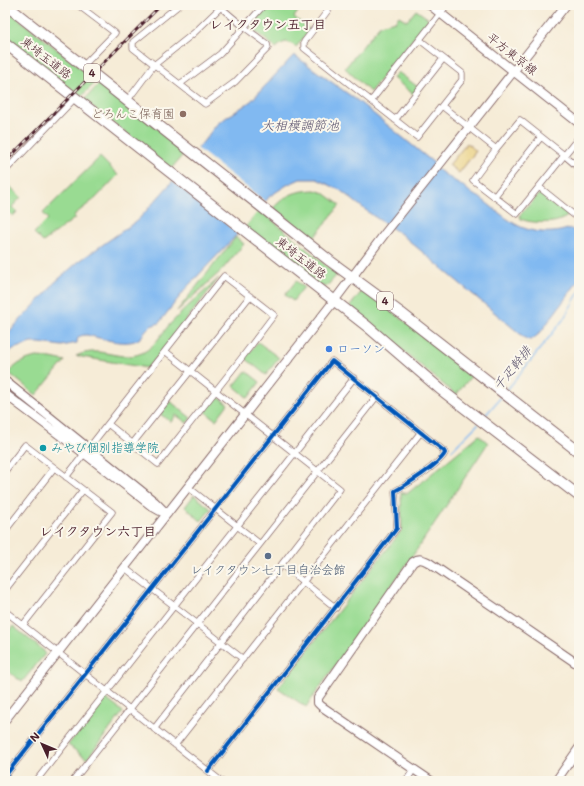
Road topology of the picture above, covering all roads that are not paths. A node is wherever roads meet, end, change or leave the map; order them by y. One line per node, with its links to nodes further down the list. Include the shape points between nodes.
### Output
1 (6, 5): 18 (highway, 東埼玉道路 / 4)
2 (78, 5): 18 (street, via 115,33)
3 (178, 5): 17 (street, via 133,42 134,48)
4 (264, 5): 11 (street)
5 (332, 5): 23 (street, via 304,42 304,48)
6 (430, 5): 10 (street, 平方東京線)
7 (447, 5): 10 (street)
8 (566, 5): 19 (street)
9 (221, 6): 11 (street); 17 (street, via 194,33)
10 (441, 13): 13 (street); 19 (street, 平方東京線)
11 (244, 27): 20 (street, via 220,54); 20 (street, via 268,48 235,82 205,104)
12 (5, 39): 15 (highway, 4)
13 (420, 40): 16 (street); 23 (street)
14 (5, 43): 15 (highway, 東埼玉道路 / 4)
15 (24, 58): 21 (highway, 東埼玉道路 / 4)
16 (443, 59): 24 (street, via 462,73 462,80); 25 (street)
17 (154, 65): 20 (street); 22 (street)
18 (83, 66): 22 (highway, 東埼玉道路 / 4)
19 (514, 72): 26 (street, 平方東京線); 27 (street)
20 (180, 84)
21 (76, 98): 33 (street); 39 (highway, 東埼玉道路 / 4)
22 (127, 101): 37 (highway, 東埼玉道路 / 4)
23 (372, 101): 25 (street)
24 (442, 106): 25 (street, via 417,137); 27 (street)
25 (395, 120)
26 (579, 123)
27 (470, 128): 30 (street); 37 (street)
28 (541, 137): 30 (street, via 520,120); 31 (street); 35 (street)
29 (579, 137): 31 (street)
30 (496, 149): 35 (street, via 473,180)
31 (564, 155): 32 (street); 34 (street)
32 (579, 168)
33 (5, 171)
34 (539, 187): 35 (street, via 517,214); 36 (street, via 574,215)
35 (494, 197)
36 (579, 209)
37 (352, 277): 39 (street); 53 (highway, 東埼玉道路 / 4)
38 (250, 296): 40 (street, via 224,276); 41 (street); 44 (street, via 274,315)
39 (334, 301): 47 (street); 61 (highway, 東埼玉道路 / 4, via 440,389)
40 (165, 351): 41 (street); 48 (street)
41 (190, 371): 44 (street); 51 (street)
42 (354, 378): 46 (street); 50 (street, via 332,361); 54 (street)
43 (6, 384): 45 (street); 52 (street)
44 (216, 390): 47 (street); 51 (street, via 158,464)
45 (6, 396): 52 (street)
46 (377, 396): 49 (street); 56 (street)
47 (245, 414): 50 (street); 59 (street)
48 (108, 424): 51 (street); 52 (street)
49 (421, 432): 69 (street); 73 (street, via 445,453 411,482 395,491 397,528)
50 (273, 436): 54 (street); 62 (street)
51 (133, 443)
52 (87, 451): 58 (street); 63 (street, via 153,507)
53 (579, 452)
54 (294, 453): 56 (street); 64 (street)
55 (54, 468): 57 (street, via 25,445); 58 (street); 65 (street)
56 (317, 470): 66 (street); 67 (street, via 340,489)
57 (5, 471)
58 (66, 477): 60 (street)
59 (188, 487): 62 (street); 63 (street)
60 (83, 490): 71 (street); 76 (street, via 112,512)
61 (579, 496)
62 (216, 509): 64 (street); 70 (street)
63 (166, 514): 68 (street)
64 (237, 526): 66 (street); 72 (street)
65 (5, 531)
66 (260, 544): 75 (street)
67 (282, 565): 69 (street); 77 (street)
68 (125, 568): 70 (street); 78 (street)
69 (304, 582): 73 (street); 79 (street)
70 (152, 589): 72 (street); 81 (street)
71 (5, 590)
72 (174, 607): 75 (street); 82 (street)
73 (336, 608): 89 (street)
74 (5, 611): 76 (street)
75 (197, 624): 77 (street); 83 (street)
76 (23, 625): 78 (street)
77 (221, 643): 79 (street); 85 (street)
78 (58, 653): 81 (street); 84 (street)
79 (243, 660): 86 (street)
80 (579, 664): 88 (street, via 428,562 417,560 410,566 318,698 321,706)
81 (85, 675): 82 (street); 90 (street)
82 (107, 691): 83 (street); 91 (street)
83 (130, 709): 85 (street); 92 (street)
84 (5, 720)
85 (154, 729): 86 (street)
86 (175, 745): 89 (street)
87 (579, 748): 96 (street)
88 (414, 769): 94 (street); 95 (street)
89 (208, 771): 93 (street)
90 (5, 776)
91 (36, 781)
92 (73, 781)
93 (221, 781)
94 (406, 781)
95 (431, 781)
96 (556, 781)

